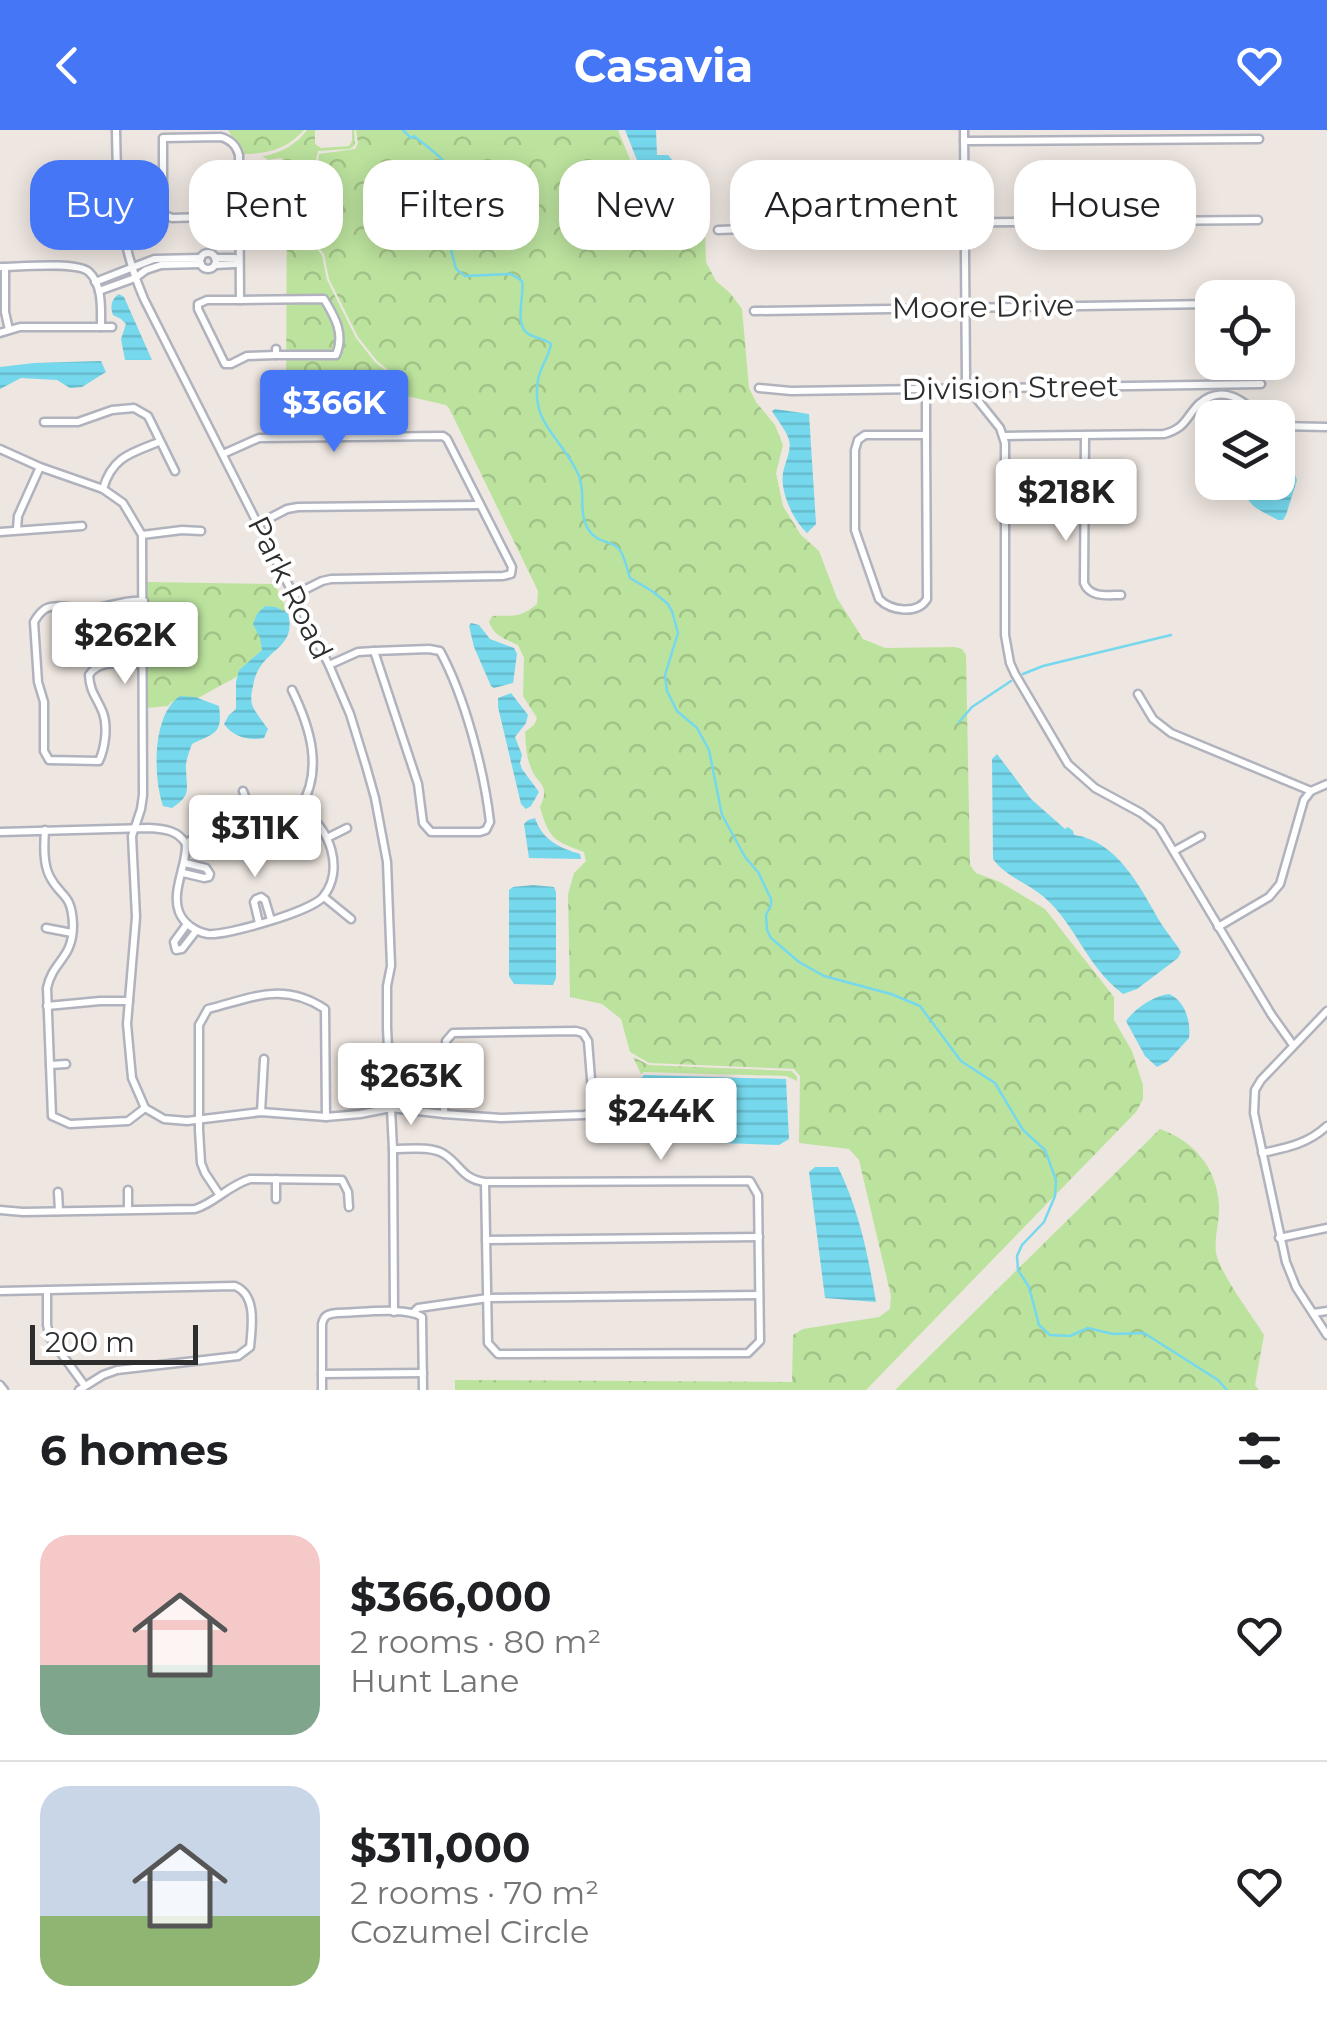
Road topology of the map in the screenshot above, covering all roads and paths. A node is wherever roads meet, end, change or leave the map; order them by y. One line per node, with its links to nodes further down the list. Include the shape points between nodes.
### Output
1 (116, 130): 19 (street, Park Road, via 118,203)
2 (964, 130): 5 (street)
3 (163, 134): 6 (street, via 220,137 232,143); 8 (street, via 163,214)
4 (1259, 139): 5 (street)
5 (964, 142): 7 (street)
6 (239, 160)
7 (964, 160)
8 (189, 218)
9 (1258, 220): 10 (street)
10 (994, 223)
11 (718, 230): 12 (street)
12 (730, 230)
13 (240, 250): 17 (street)
14 (964, 250): 23 (street)
15 (201, 261): 16 (street, via 207,269); 16 (street, via 210,253); 19 (street, via 154,259)
16 (215, 261): 17 (street)
17 (240, 261): 21 (street)
18 (2, 267): 20 (street, via 82,268); 27 (street)
19 (133, 273): 20 (street); 43 (street, Park Road)
20 (97, 287): 25 (street)
21 (240, 300): 21 (street, via 324,299 339,324 339,350 276,352 225,364 198,304)
22 (1195, 304): 23 (street, Moore Drive)
23 (965, 307): 24 (street, Moore Drive); 30 (street)
24 (754, 310)
25 (101, 327): 26 (street); 27 (street)
26 (112, 327)
27 (4, 332)
28 (1261, 384): 30 (street, Division Street)
29 (760, 388): 31 (street, Division Street)
30 (968, 388): 31 (street, Division Street); 39 (street)
31 (926, 389): 38 (street)
32 (1208, 400): 33 (street)
33 (1241, 400)
34 (1195, 411): 40 (street, via 1171,432)
35 (44, 422): 41 (street, via 84,421 134,408 148,416)
36 (1295, 426): 37 (street)
37 (1327, 427)
38 (926, 435): 38 (street, via 926,598 922,607 893,608 879,598 854,530 854,450 865,436)
39 (1004, 436): 40 (street); 77 (street, via 1010,663 1068,764 1152,820)
40 (1085, 436): 48 (street)
41 (159, 442): 45 (street); 46 (street, via 119,460)
42 (0, 448): 44 (street)
43 (223, 454): 47 (street, via 259,438 443,436); 50 (street, Park Road)
44 (40, 467): 46 (street); 52 (street)
45 (175, 471)
46 (104, 489): 55 (street, via 123,502)
47 (480, 505): 50 (street, via 298,507); 56 (street, via 511,574 331,579)
48 (1085, 514): 49 (street); 57 (street, via 1084,584 1096,594)
49 (1127, 514)
50 (258, 524): 56 (street, Park Road)
51 (82, 526): 52 (street)
52 (17, 529): 54 (street)
53 (201, 531): 55 (street)
54 (0, 532)
55 (142, 535): 58 (street)
56 (294, 595): 61 (street, Park Road)
57 (1120, 595)
58 (144, 601): 60 (street); 60 (street, via 46,608 34,622 49,760 102,758 104,715 88,675 100,664)
59 (374, 651): 59 (street, via 424,822 431,832 486,830 478,759 440,651); 61 (street)
60 (144, 664): 69 (street, via 143,795)
61 (329, 665): 97 (street, Park Road, via 358,736 387,862)
62 (292, 690): 67 (street, via 311,737 313,771)
63 (1138, 694): 66 (street, via 1153,719 1171,732)
64 (1327, 784): 66 (street)
65 (243, 791): 68 (street)
66 (1311, 792): 85 (street, via 1280,884)
67 (300, 808): 68 (street, via 272,805); 75 (street)
68 (251, 812): 73 (street); 76 (street, via 205,828)
69 (133, 828): 71 (street); 76 (street, via 163,829); 89 (street, via 136,917)
70 (347, 828): 75 (street)
71 (45, 830): 72 (street); 88 (street, via 46,864 67,897)
72 (0, 832)
73 (258, 832)
74 (1202, 836): 77 (street)
75 (327, 838): 80 (street, via 334,872)
76 (186, 844): 78 (street)
77 (1174, 852): 85 (street)
78 (185, 863): 79 (street); 79 (street, via 210,874)
79 (182, 873): 84 (street, via 179,911)
80 (324, 897): 81 (street); 82 (street)
81 (351, 919)
82 (270, 920): 83 (street); 83 (street, via 261,897 254,902)
83 (259, 923): 87 (street, via 217,934)
84 (187, 924): 87 (street); 87 (street, via 173,948 182,949)
85 (1218, 927): 92 (street)
86 (46, 928): 88 (street)
87 (196, 931)
88 (72, 933): 90 (street, via 70,949 50,975)
89 (129, 1001): 90 (street); 96 (street, via 132,1078)
90 (48, 1006): 95 (street)
91 (1327, 1011): 92 (street)
92 (1293, 1045): 104 (street, via 1255,1090)
93 (264, 1060): 98 (street)
94 (66, 1064): 95 (street)
95 (50, 1065): 96 (street, via 52,1116 60,1121 128,1121)
96 (145, 1108): 101 (street, via 164,1119)
97 (392, 1108): 99 (street); 100 (street); 103 (street, Park Road)
98 (261, 1112): 100 (street); 101 (street)
99 (444, 1114): 99 (street, via 591,1112 584,1033 452,1033 446,1041)
100 (326, 1117): 101 (street, via 325,1009 270,992 208,1010 202,1018)
101 (198, 1121): 109 (street, via 201,1162)
102 (1327, 1126): 104 (street, via 1296,1146)
103 (394, 1148): 106 (street, via 443,1153 466,1176); 124 (street, Park Road)
104 (1262, 1153): 117 (street)
105 (276, 1179): 109 (street, via 238,1182); 110 (street); 111 (street, via 342,1180)
106 (485, 1182): 116 (street, via 750,1181 758,1195); 118 (street)
107 (128, 1190): 112 (street)
108 (58, 1192): 114 (street)
109 (219, 1194): 112 (street, via 195,1209)
110 (276, 1199)
111 (350, 1207)
112 (128, 1209): 114 (street)
113 (0, 1210): 114 (street)
114 (59, 1211)
115 (1327, 1228): 117 (street)
116 (759, 1237): 118 (street); 121 (street)
117 (1279, 1238): 126 (street)
118 (486, 1240): 122 (street)
119 (47, 1290): 120 (street); 130 (street, via 50,1338); 130 (street, via 235,1286 250,1300 250,1347 238,1356 117,1370)
120 (0, 1291)
121 (760, 1295): 122 (street); 122 (street, via 760,1341 748,1353 506,1356 488,1342)
122 (488, 1298): 125 (street)
123 (1327, 1311): 126 (street)
124 (394, 1312): 125 (street); 129 (street, via 327,1314)
125 (414, 1312): 128 (street, via 422,1317)
126 (1312, 1314): 127 (street)
127 (1327, 1335)
128 (423, 1373): 129 (street); 132 (street)
129 (322, 1374): 131 (street)
130 (82, 1388)
131 (322, 1390)
132 (423, 1390)

